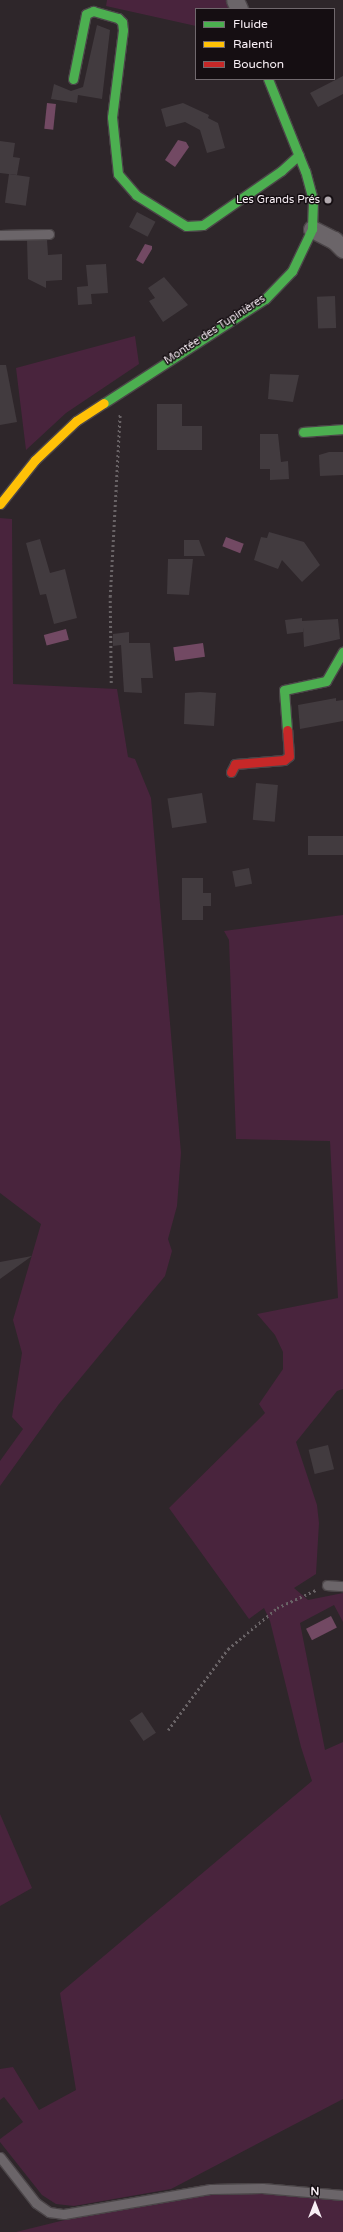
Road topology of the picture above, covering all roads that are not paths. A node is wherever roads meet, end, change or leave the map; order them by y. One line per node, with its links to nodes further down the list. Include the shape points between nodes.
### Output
1 (73, 79): 3 (street, via 86,14 93,11 118,18 122,22 123,30 112,116 118,174 136,195 186,226 203,225 281,171)
2 (268, 80): 3 (street, Montée des Tupinières)
3 (299, 155): 4 (street, Montée des Tupinières, via 313,200)
4 (312, 229): 7 (street, via 334,240); 10 (street, Montée des Tupinières, via 292,271 265,299 93,408 59,436 20,476)
5 (0, 234): 6 (lane)
6 (49, 234)
7 (343, 248)
8 (343, 429): 9 (street)
9 (303, 432)
10 (0, 504)
11 (343, 651): 12 (street, via 326,681 284,690 289,756 284,760 235,764)
12 (231, 772)
13 (327, 1586): 14 (lane)
14 (343, 1586)
15 (0, 2157): 16 (lane, via 36,2203 49,2212 64,2214 163,2196 234,2187)
16 (343, 2195)

